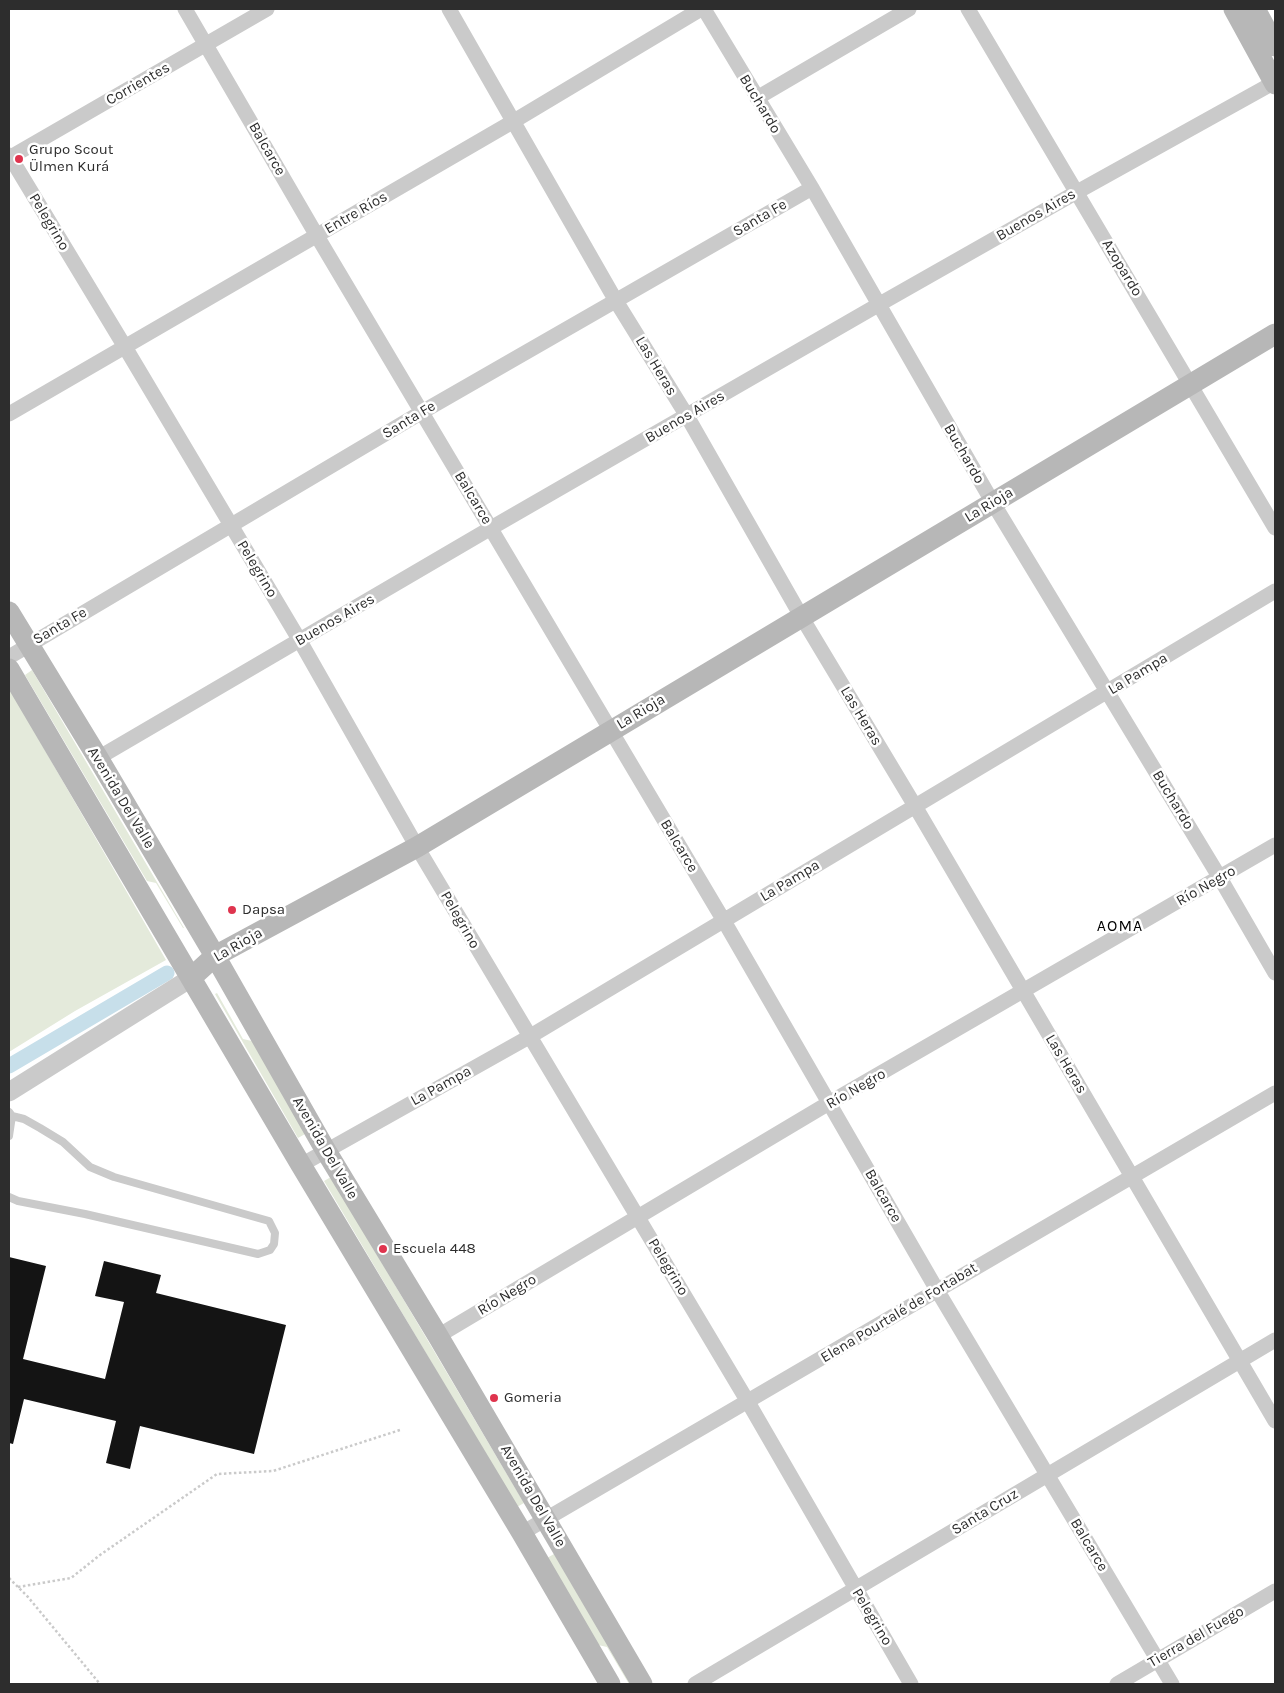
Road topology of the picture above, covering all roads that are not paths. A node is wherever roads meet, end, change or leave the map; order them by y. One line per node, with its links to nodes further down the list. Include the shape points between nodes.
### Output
1 (185, 9): 9 (street, Balcarce)
2 (267, 9): 9 (street, Corrientes)
3 (449, 9): 13 (street, Las Heras)
4 (703, 9): 12 (street, Buchardo); 13 (street, Entre Ríos)
5 (909, 9): 12 (street)
6 (968, 9): 16 (street, Azopardo)
7 (1234, 9): 11 (main road)
8 (1255, 9): 10 (main road)
9 (207, 45): 14 (street, Corrientes); 17 (street, Balcarce)
10 (1275, 46)
11 (1275, 82): 16 (street, Buenos Aires)
12 (756, 98): 15 (street, Buchardo)
13 (514, 121): 17 (street, Entre Ríos); 18 (street, Las Heras)
14 (9, 156): 21 (street, Pelegrino)
15 (812, 188): 18 (street, Santa Fe); 19 (street, Buchardo)
16 (1077, 192): 19 (street, Buenos Aires); 22 (street, Azopardo)
17 (317, 236): 21 (street, Entre Ríos); 23 (street, Balcarce)
18 (616, 301): 23 (street, Santa Fe); 25 (street, Las Heras)
19 (878, 305): 25 (street, Buenos Aires); 26 (street, Buchardo)
20 (1275, 334): 22 (main road, La Rioja)
21 (125, 347): 24 (street, Entre Ríos); 27 (street, Pelegrino)
22 (1191, 384): 26 (main road, La Rioja); 29 (street, Azopardo)
23 (422, 412): 27 (street, Santa Fe); 28 (street, Balcarce)
24 (9, 414)
25 (687, 416): 28 (street, Buenos Aires); 32 (street, Las Heras)
26 (993, 503): 32 (main road, La Rioja); 37 (street, Buchardo)
27 (232, 526): 33 (street, Pelegrino); 34 (street, Santa Fe)
28 (491, 528): 33 (street, Buenos Aires); 38 (street, Balcarce)
29 (1275, 528)
30 (1275, 591): 37 (street, La Pampa)
31 (9, 612): 34 (main road, Avenida Del Valle)
32 (801, 616): 38 (main road, La Rioja); 40 (street, Las Heras)
33 (300, 640): 39 (street, Buenos Aires); 42 (street, Pelegrino)
34 (28, 645): 35 (street, Santa Fe); 39 (main road, Avenida Del Valle)
35 (9, 656)
36 (9, 669): 47 (main road, Avenida Del Valle)
37 (1108, 692): 40 (street, La Pampa); 43 (street, Buchardo)
38 (610, 730): 42 (main road, La Rioja); 44 (street, Balcarce)
39 (98, 758): 45 (main road, Avenida Del Valle)
40 (915, 806): 44 (street, La Pampa); 48 (street, Las Heras)
41 (1275, 845): 43 (street, Río Negro)
42 (417, 847): 45 (main road, La Rioja); 49 (street, Pelegrino)
43 (1220, 878): 46 (street, Buchardo); 48 (street, Río Negro)
44 (724, 921): 49 (street, La Pampa); 52 (street, Balcarce)
45 (215, 956): 47 (main road, La Rioja); 55 (main road, Avenida Del Valle)
46 (1275, 973)
47 (191, 978): 50 (street, La Rioja); 56 (main road, Avenida Del Valle)
48 (1024, 992): 52 (street, Río Negro); 57 (street, Las Heras)
49 (529, 1037): 55 (street, La Pampa); 59 (street, Pelegrino)
50 (9, 1092)
51 (1275, 1093): 57 (street, Elena Pourtalé de Fortabat)
52 (830, 1104): 59 (street, Río Negro); 60 (street, Balcarce)
53 (10, 1114): 54 (lane); 58 (lane, via 63,1142 90,1167 114,1178 269,1221 275,1233 274,1244 270,1250 258,1254)
54 (9, 1136)
55 (326, 1151): 56 (street, La Pampa); 61 (main road, Avenida Del Valle)
56 (301, 1165): 68 (main road, Avenida Del Valle)
57 (1132, 1176): 60 (street, Elena Pourtalé de Fortabat); 63 (street, Las Heras)
58 (9, 1197)
59 (638, 1217): 61 (street, Río Negro); 64 (street, Pelegrino)
60 (937, 1290): 64 (street, Elena Pourtalé de Fortabat); 66 (street, Balcarce)
61 (438, 1336): 67 (main road, Avenida Del Valle)
62 (1275, 1340): 63 (street, Santa Cruz)
63 (1239, 1361): 65 (street, Las Heras); 66 (street, Santa Cruz)
64 (748, 1402): 67 (street, Elena Pourtalé de Fortabat); 69 (street, Pelegrino)
65 (1275, 1421)
66 (1047, 1474): 69 (street, Santa Cruz); 71 (street, Balcarce)
67 (546, 1519): 68 (street, Elena Pourtalé de Fortabat); 73 (main road, Avenida Del Valle)
68 (522, 1533): 72 (main road, Avenida Del Valle)
69 (855, 1590): 74 (street, Santa Cruz); 75 (street, Pelegrino)
70 (1275, 1591): 71 (street, Tierra del Fuego)
71 (1157, 1660): 76 (street, Tierra del Fuego); 77 (street, Balcarce)
72 (610, 1684)
73 (642, 1684)
74 (695, 1684)
75 (911, 1684)
76 (1117, 1684)
77 (1172, 1684)

